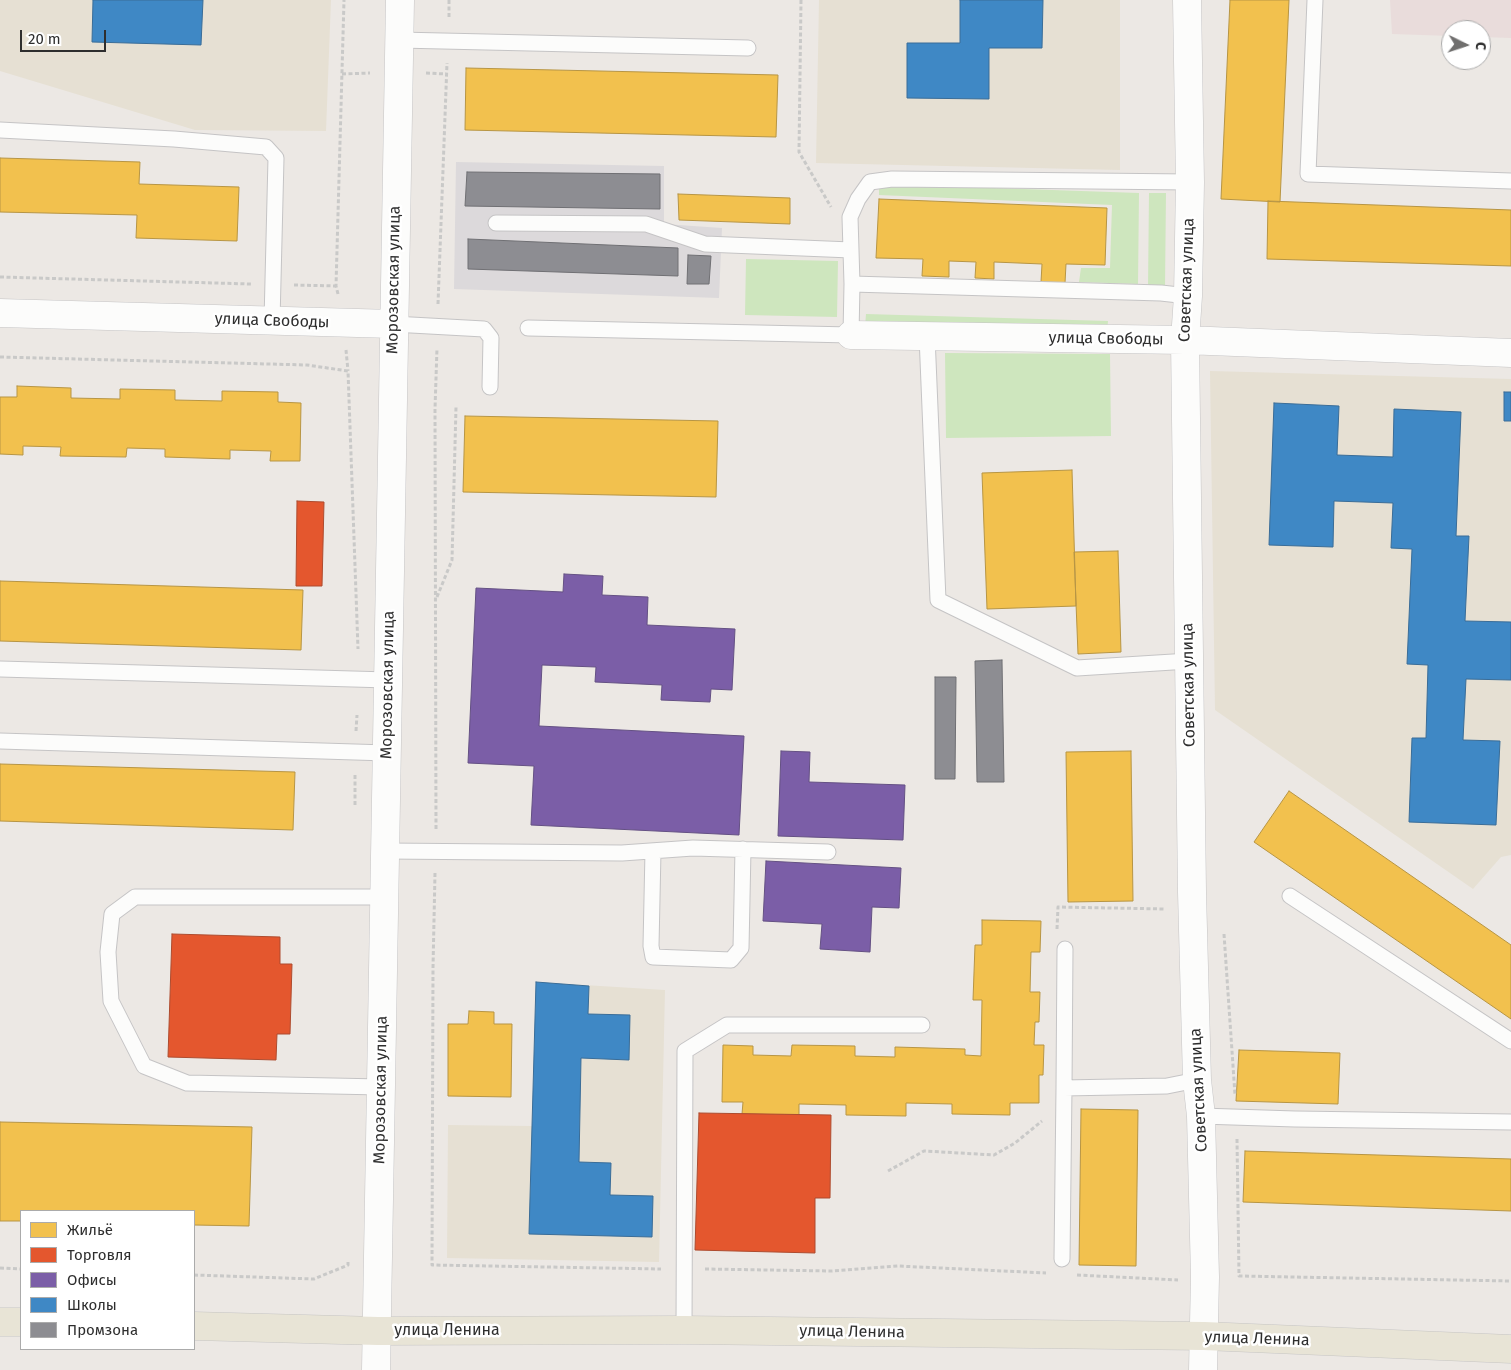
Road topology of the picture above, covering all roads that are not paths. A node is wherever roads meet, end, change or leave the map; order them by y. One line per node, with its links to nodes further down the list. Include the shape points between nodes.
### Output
1 (400, 0): 4 (street, Морозовская улица)
2 (1187, 0): 8 (street, Советская улица)
3 (1315, 0): 7 (lane, via 1308,174)
4 (399, 40): 5 (lane); 15 (street, Морозовская улица)
5 (748, 48)
6 (0, 130): 14 (lane, via 165,138 266,147 276,158)
7 (1511, 181)
8 (1190, 182): 10 (lane, via 892,178 870,182 850,217); 12 (street, Советская улица)
9 (496, 223): 10 (lane, via 646,224 704,244)
10 (851, 250): 11 (lane)
11 (852, 284): 12 (lane); 17 (lane)
12 (1188, 296): 19 (street, Советская улица)
13 (0, 313): 14 (street, улица Свободы)
14 (272, 321): 15 (street, улица Свободы)
15 (393, 324): 21 (lane, улица Свободы, via 484,329 491,338); 24 (street, Морозовская улица)
16 (528, 328): 17 (lane)
17 (851, 335): 18 (street, улица Свободы)
18 (927, 336): 19 (street, улица Свободы); 22 (lane, via 938,600 1077,668)
19 (1185, 340): 20 (street, улица Свободы); 22 (street, Советская улица)
20 (1511, 353)
21 (490, 387)
22 (1189, 661): 36 (street, Советская улица)
23 (0, 669): 24 (lane)
24 (388, 680): 26 (street, Морозовская улица)
25 (0, 741): 26 (lane)
26 (387, 753): 28 (street, Морозовская улица)
27 (743, 850): 29 (lane, via 693,848); 29 (lane, via 741,948 731,960 653,957); 30 (lane)
28 (385, 851): 29 (lane); 32 (street, Морозовская улица)
29 (653, 851)
30 (828, 852)
31 (1290, 896): 35 (lane)
32 (384, 897): 37 (street, Морозовская улица); 37 (lane, via 136,897 112,914 108,952 111,1001 144,1066 187,1083)
33 (1065, 949): 38 (lane)
34 (922, 1025): 45 (lane, via 727,1025 685,1051)
35 (1511, 1041)
36 (1197, 1080): 38 (lane, via 1167,1086); 39 (street, Советская улица)
37 (381, 1087): 46 (street, Морозовская улица)
38 (1064, 1088): 41 (lane)
39 (1201, 1116): 40 (lane); 47 (street, Советская улица)
40 (1511, 1122)
41 (1062, 1259)
42 (0, 1322): 43 (main road)
43 (20, 1322)
44 (195, 1326): 46 (main road, улица Ленина)
45 (684, 1330): 46 (main road, улица Ленина); 47 (main road, улица Ленина)
46 (378, 1331): 49 (street, Морозовская улица)
47 (1204, 1336): 48 (main road, улица Ленина); 50 (street, Советская улица)
48 (1511, 1349)
49 (376, 1370)
50 (1203, 1370)

